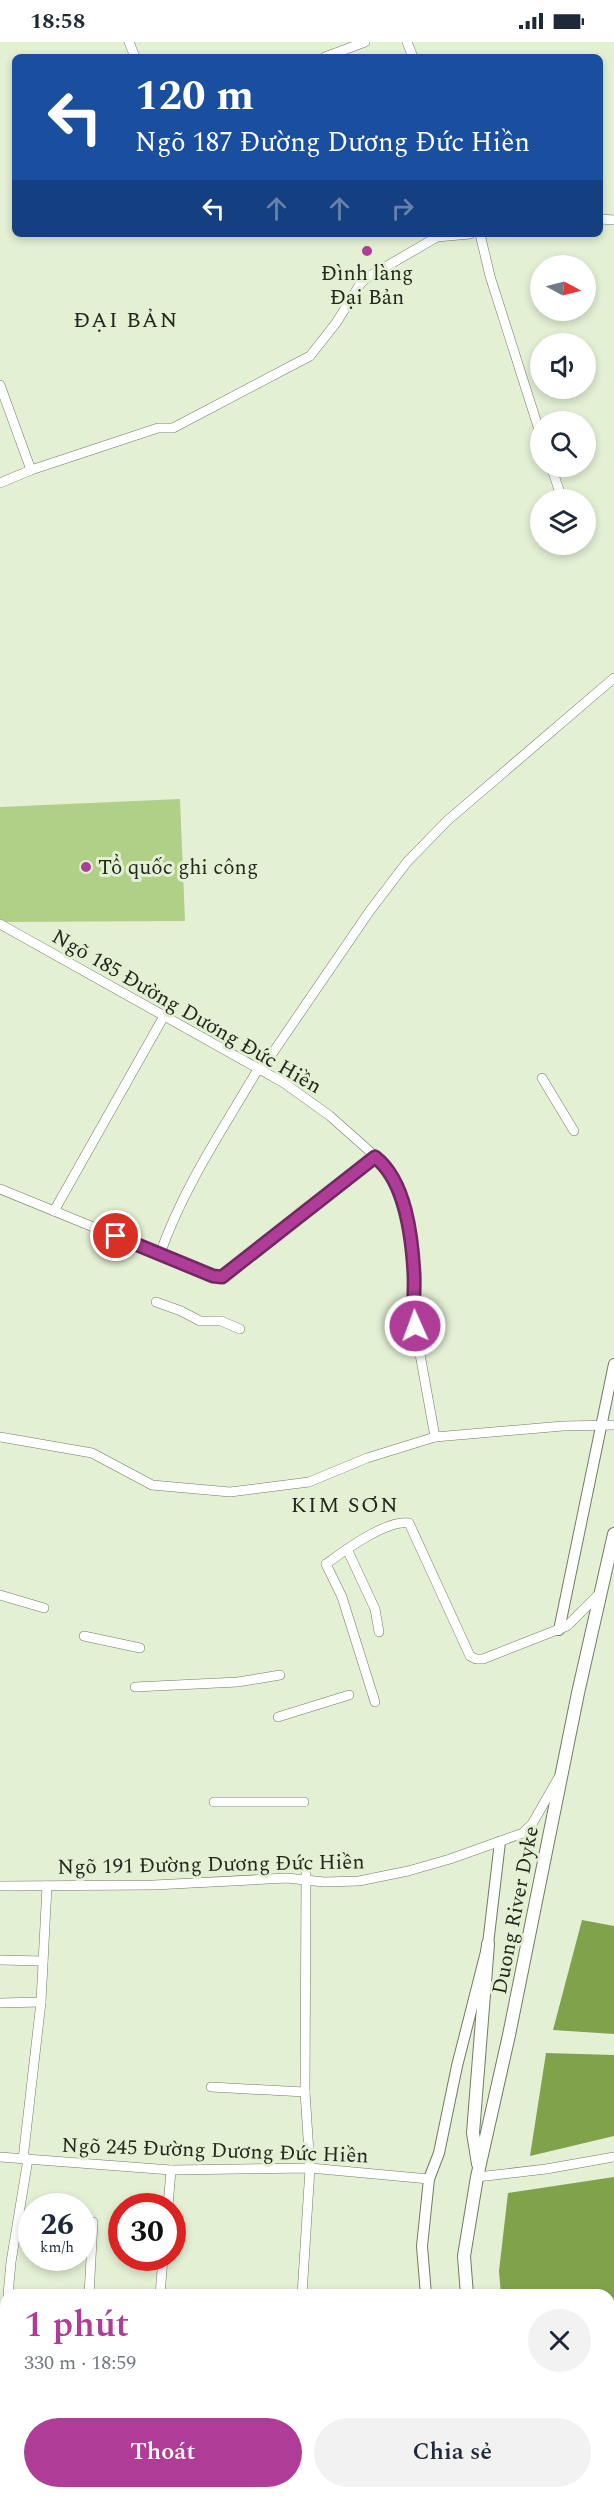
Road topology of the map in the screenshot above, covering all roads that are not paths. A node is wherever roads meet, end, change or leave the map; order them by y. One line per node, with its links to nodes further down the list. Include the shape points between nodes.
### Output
1 (364, 42): 2 (street)
2 (333, 54)
3 (437, 237): 7 (street, via 361,283 310,356 173,428 158,429)
4 (481, 237): 6 (street)
5 (0, 385): 7 (street)
6 (533, 411)
7 (31, 470): 8 (street)
8 (0, 483)
9 (614, 678): 12 (street, via 463,806 407,862)
10 (0, 924): 11 (street, Ngõ 185 Đường Dương Đức Hiền)
11 (164, 1016): 12 (street, Ngõ 185 Đường Dương Đức Hiền); 17 (street)
12 (260, 1070): 15 (street, Ngõ 185 Đường Dương Đức Hiền, via 330,1116); 18 (street, via 193,1181)
13 (542, 1077): 14 (street)
14 (574, 1131)
15 (375, 1157): 18 (street, via 225,1276 213,1276); 25 (street, Ngõ 185 Đường Dương Đức Hiền, via 396,1181 403,1200 414,1273 414,1321)
16 (0, 1189): 17 (street)
17 (54, 1210): 18 (street)
18 (160, 1254)
19 (156, 1302): 20 (street, via 200,1321 221,1321)
20 (240, 1329)
21 (614, 1364): 23 (street)
22 (614, 1425): 23 (street)
23 (601, 1426): 25 (street); 31 (street)
24 (0, 1437): 25 (street, via 92,1453 152,1485 230,1492 309,1482 367,1458)
25 (435, 1437)
26 (614, 1534): 28 (main road, Duong River Dyke)
27 (347, 1548): 31 (street, via 388,1526 409,1523 470,1656 476,1659); 32 (street, via 375,1609); 38 (street, via 326,1564 342,1597)
28 (600, 1593): 31 (street); 40 (main road, Duong River Dyke)
29 (0, 1595): 30 (street)
30 (44, 1608)
31 (560, 1630)
32 (379, 1632)
33 (84, 1636): 34 (street)
34 (140, 1648)
35 (280, 1675): 36 (street, via 238,1682)
36 (135, 1687)
37 (349, 1695): 39 (street)
38 (375, 1702)
39 (278, 1717)
40 (562, 1772): 43 (street, Ngõ 191 Đường Dương Đức Hiền, via 529,1827); 59 (main road, Duong River Dyke)
41 (213, 1802): 42 (street)
42 (304, 1802)
43 (500, 1842): 44 (street, Ngõ 191 Đường Dương Đức Hiền, via 429,1865 359,1881); 47 (street)
44 (306, 1878): 46 (street, Ngõ 191 Đường Dương Đức Hiền); 53 (street)
45 (0, 1886): 46 (street, Ngõ 191 Đường Dương Đức Hiền)
46 (47, 1886): 49 (street)
47 (488, 1944): 59 (main road, via 473,2133); 60 (street, via 439,2153)
48 (0, 1959): 49 (street)
49 (43, 1960): 51 (street)
50 (0, 2002): 51 (street)
51 (41, 2002): 56 (street)
52 (211, 2087): 53 (street)
53 (305, 2092): 57 (street)
54 (0, 2157): 56 (street, Ngõ 245 Đường Dương Đức Hiền)
55 (614, 2157): 59 (street, via 546,2169)
56 (25, 2159): 58 (street, Ngõ 245 Đường Dương Đức Hiền); 64 (street)
57 (310, 2168): 58 (street, Ngõ 245 Đường Dương Đức Hiền); 60 (street, Ngõ 245 Đường Dương Đức Hiền); 67 (street)
58 (171, 2169): 61 (street)
59 (478, 2173): 69 (main road, Duong River Dyke, via 464,2256)
60 (429, 2179): 68 (street, via 422,2246)
61 (169, 2193)
62 (90, 2271): 65 (street)
63 (162, 2271): 66 (street)
64 (8, 2289)
65 (89, 2289)
66 (160, 2289)
67 (302, 2289)
68 (426, 2289)
69 (467, 2289)

